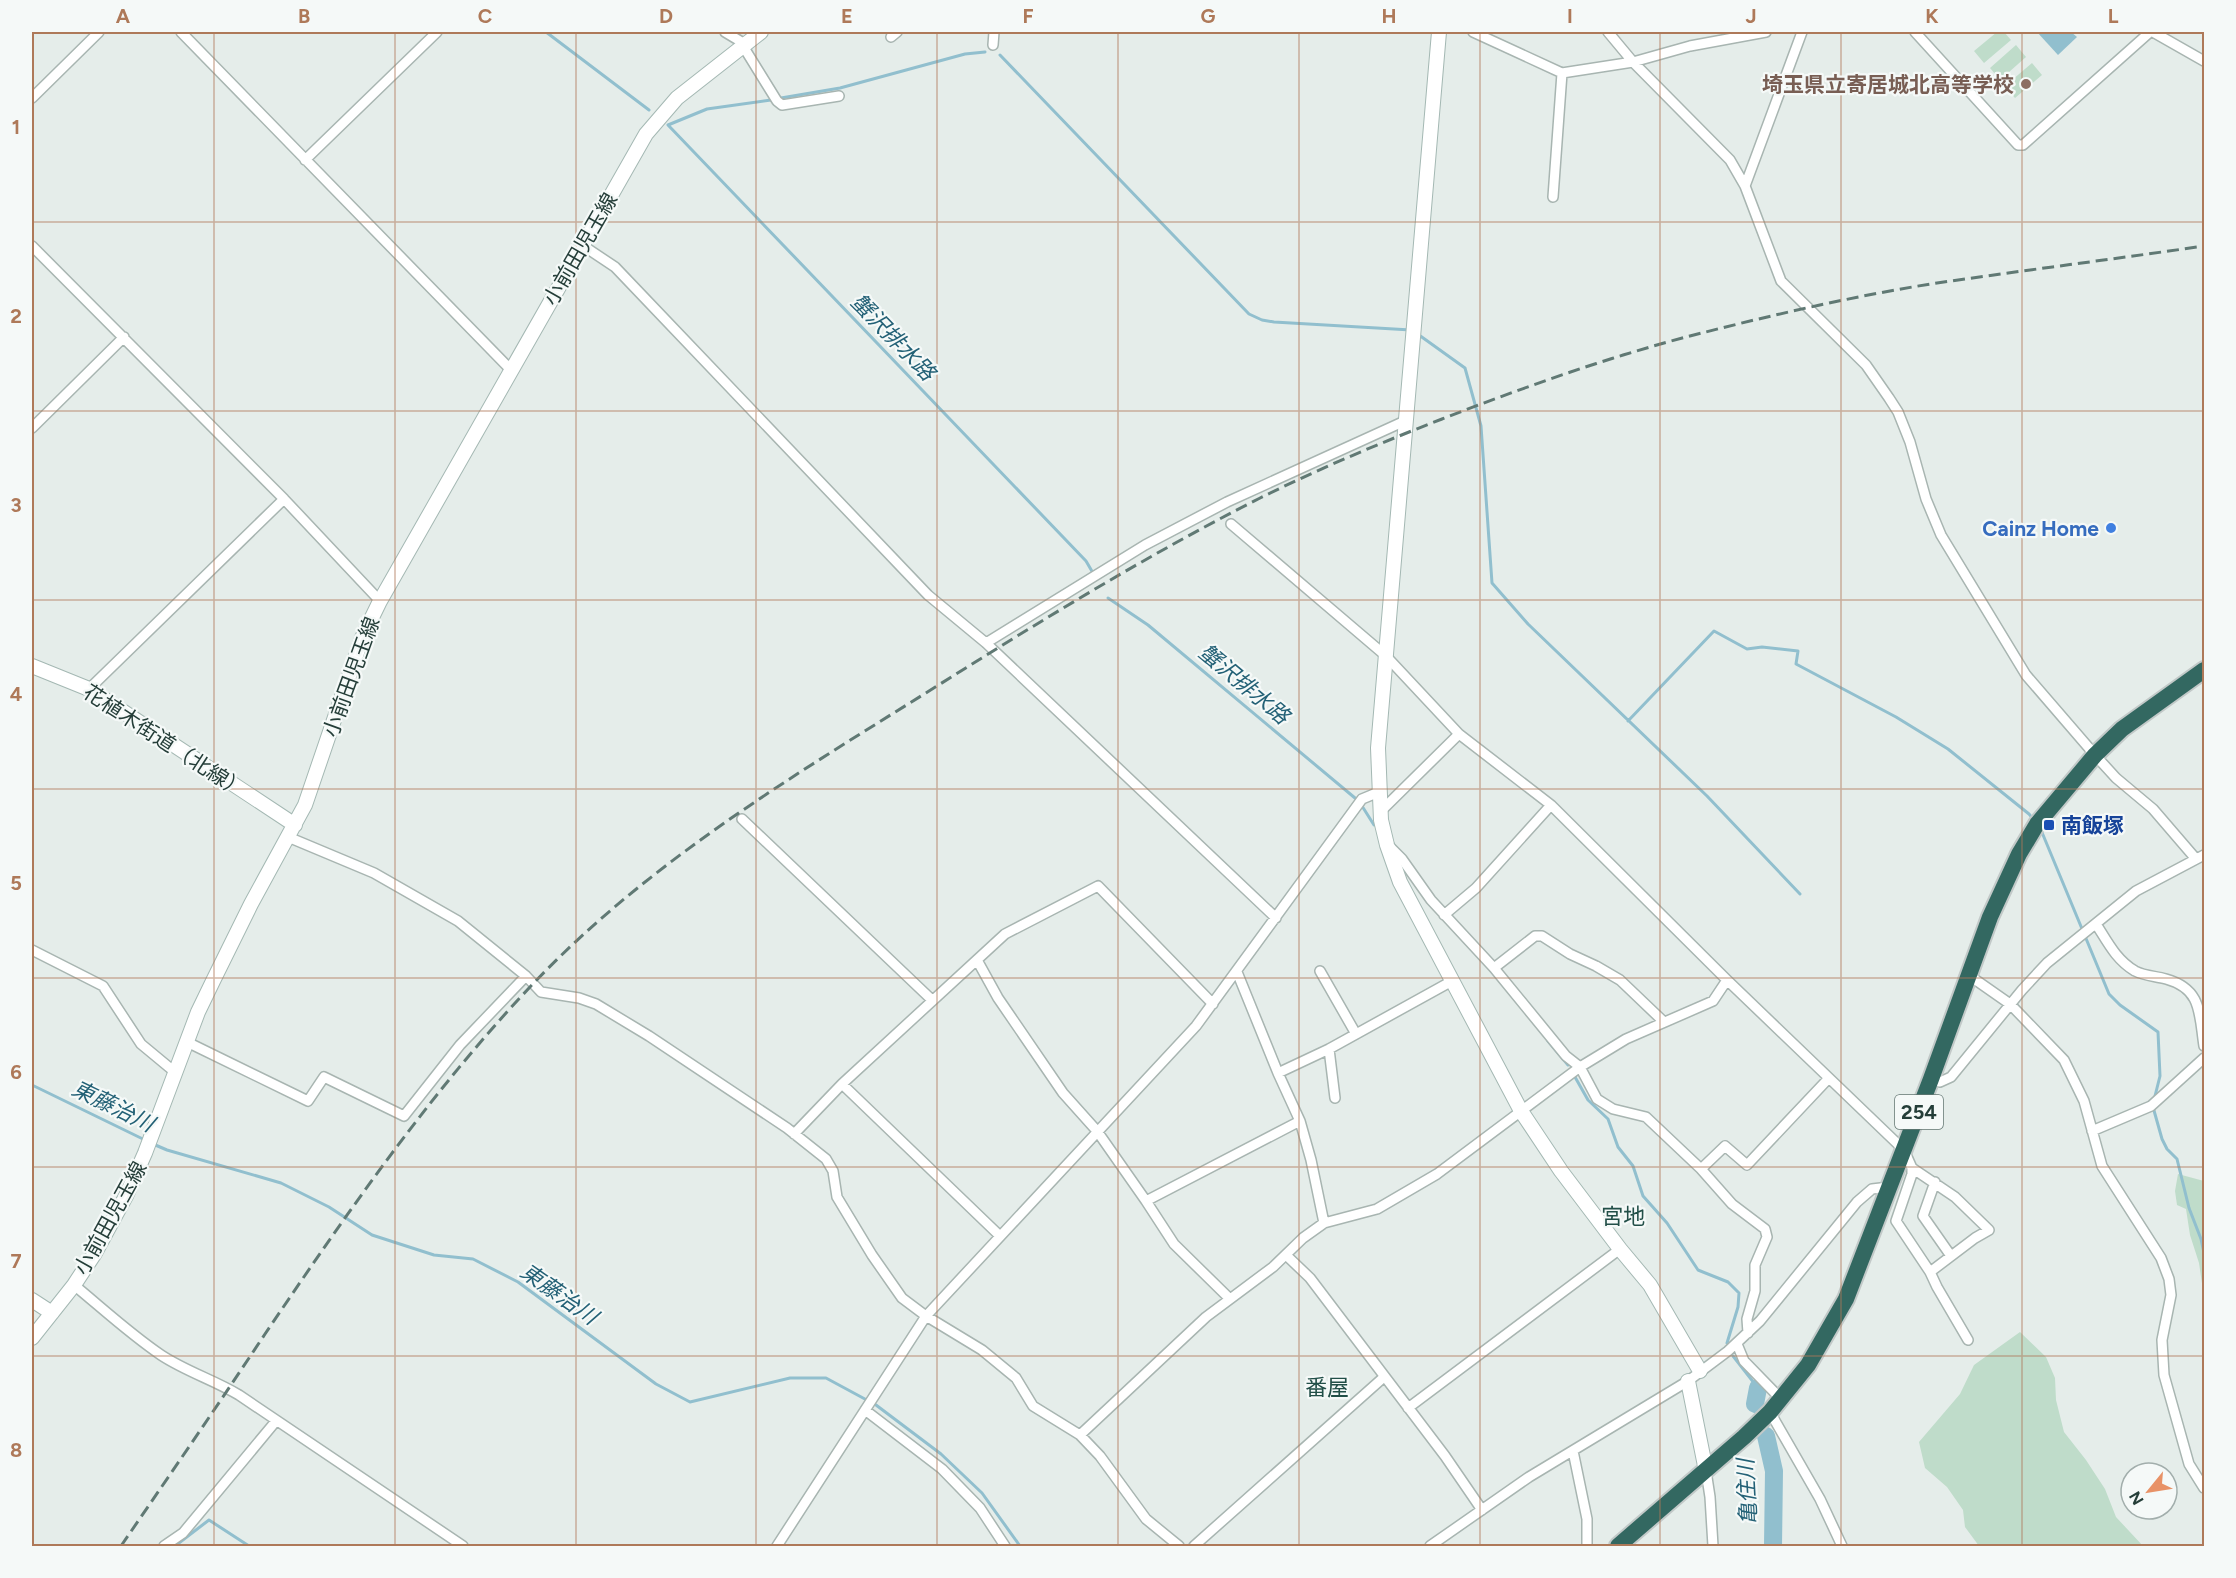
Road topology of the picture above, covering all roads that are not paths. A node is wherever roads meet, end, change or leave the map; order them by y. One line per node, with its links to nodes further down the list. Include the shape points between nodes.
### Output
1 (99, 32): 20 (street)
2 (181, 32): 21 (street)
3 (436, 32): 21 (street)
4 (725, 32): 14 (street)
5 (762, 32): 14 (street, 小前田児玉線)
6 (994, 32): 15 (street)
7 (1439, 32): 28 (street)
8 (1473, 32): 18 (street)
9 (1608, 32): 17 (street)
10 (1766, 32): 17 (street, via 1690,46)
11 (1802, 32): 22 (street)
12 (1915, 32): 13 (street, via 2018,145 2023,145)
13 (2151, 32): 16 (street)
14 (744, 45): 19 (street, via 782,105); 24 (street, 小前田児玉線, via 662,113)
15 (993, 45)
16 (2205, 61)
17 (1633, 62): 18 (street); 22 (street, via 1730,160)
18 (1562, 73): 23 (street)
19 (839, 96)
20 (32, 98)
21 (305, 160): 27 (street)
22 (1745, 186): 39 (street, via 1781,281 1866,365 1889,398 1910,442 1941,535 2026,675)
23 (1553, 197)
24 (582, 245): 27 (street, 小前田児玉線); 33 (street, via 615,267 928,595)
25 (32, 246): 26 (street)
26 (124, 337): 29 (street); 30 (street)
27 (512, 371): 32 (street, 小前田児玉線)
28 (1407, 420): 33 (street, via 1227,502 1146,544); 34 (street)
29 (32, 428)
30 (284, 499): 32 (street); 37 (street)
31 (1232, 524): 34 (street)
32 (380, 601): 44 (street, 小前田児玉線, via 362,638 305,805)
33 (986, 643): 48 (street)
34 (1386, 656): 38 (street); 40 (street, via 1378,748)
35 (32, 666): 37 (street, 花植木街道（北線）)
36 (2205, 670): 39 (highway, 254, via 2122,729)
37 (89, 689): 44 (street, 花植木街道（北線）)
38 (1459, 734): 41 (street); 42 (street)
39 (2095, 754): 46 (street); 56 (highway, 254, via 2037,824 2019,854 1990,917)
40 (1379, 792): 42 (street); 48 (street, via 1362,799)
41 (1551, 805): 47 (street, via 1476,888); 57 (street)
42 (1380, 812): 45 (street)
43 (742, 819): 59 (street)
44 (291, 831): 55 (street, via 458,921); 64 (street, 小前田児玉線, via 227,950)
45 (1387, 845): 47 (street); 58 (street, via 1400,882)
46 (2200, 857): 49 (street, via 2136,891)
47 (1444, 915): 52 (street)
48 (1276, 918): 54 (street)
49 (2096, 924): 61 (street, via 2047,963); 65 (street, via 2124,964 2188,989 2198,1009)
50 (32, 950): 69 (street, via 103,986 141,1044)
51 (977, 960): 59 (street); 60 (street, via 1005,934 1098,886); 77 (street, via 1063,1093)
52 (1494, 968): 62 (street, via 1535,936 1542,936 1620,980); 68 (street, via 1566,1056)
53 (1320, 971): 63 (street)
54 (1237, 972): 60 (street); 70 (street)
55 (526, 976): 64 (street, via 460,1045 404,1116 324,1077 308,1101); 79 (street, via 541,992 596,1004)
56 (1970, 976): 61 (street); 72 (highway, 254)
57 (1727, 980): 62 (street, via 1713,1001); 71 (street)
58 (1452, 981): 63 (street); 75 (street)
59 (932, 1000): 73 (street)
60 (1213, 1004): 77 (street)
61 (2010, 1004): 72 (street, via 1951,1077 1940,1082); 78 (street, via 2064,1060 2080,1089)
62 (1664, 1022): 68 (street)
63 (1356, 1034): 66 (street)
64 (187, 1042): 69 (street, 小前田児玉線)
65 (2205, 1046)
66 (1329, 1049): 70 (street); 74 (street)
67 (2205, 1058): 78 (street, via 2151,1106)
68 (1580, 1067): 75 (street); 82 (street, via 1597,1099 1613,1109 1646,1117)
69 (176, 1073): 92 (street, 小前田児玉線, via 126,1196)
70 (1278, 1073): 76 (street)
71 (1829, 1078): 80 (street); 82 (street, via 1747,1165 1725,1146)
72 (1931, 1079): 80 (highway, 254)
73 (842, 1084): 79 (street); 87 (street)
74 (1335, 1098)
75 (1521, 1111): 86 (street, via 1437,1174 1377,1209); 88 (street)
76 (1300, 1121): 85 (street); 86 (street)
77 (1097, 1131): 85 (street); 87 (street)
78 (2092, 1131): 111 (street, via 2102,1166 2161,1258 2169,1280 2171,1295 2162,1340 2164,1375 2189,1464)
79 (794, 1134): 96 (street, via 826,1160 833,1171 837,1197 872,1255 902,1298)
80 (1904, 1150): 81 (street); 84 (highway, 254)
81 (1912, 1168): 83 (street); 91 (street, via 1896,1221)
82 (1701, 1169): 97 (street, via 1732,1204 1765,1229 1767,1237 1755,1265)
83 (1935, 1182): 90 (street, via 1923,1216); 90 (street, via 1989,1230)
84 (1889, 1186): 97 (street, via 1872,1189 1857,1202); 104 (highway, 254, via 1846,1299 1808,1365)
85 (1146, 1201): 93 (street, via 1174,1244)
86 (1324, 1224): 89 (street)
87 (1000, 1236): 96 (street)
88 (1620, 1249): 101 (street, via 1650,1285); 105 (street)
89 (1286, 1255): 93 (street); 102 (street, via 1310,1278)
90 (1952, 1256): 91 (street)
91 (1930, 1272): 99 (street)
92 (74, 1284): 95 (street, 小前田児玉線); 107 (street, via 161,1354 229,1389)
93 (1230, 1299): 108 (street)
94 (32, 1300): 95 (street)
95 (52, 1313): 98 (street, 小前田児玉線)
96 (926, 1316): 106 (street); 108 (street, via 982,1350 1016,1378 1034,1406)
97 (1748, 1333): 100 (street)
98 (32, 1338)
99 (1968, 1340)
100 (1737, 1344): 101 (street); 104 (street)
101 (1700, 1371): 103 (street)
102 (1384, 1377): 105 (street); 118 (street)
103 (1688, 1381): 109 (street); 110 (street)
104 (1775, 1406): 110 (highway, 254); 123 (street)
105 (1408, 1408): 112 (street)
106 (865, 1410): 115 (street); 116 (street, via 942,1469 980,1508)
107 (276, 1421): 113 (street, via 183,1533); 114 (street)
108 (1080, 1435): 117 (street, via 1146,1519)
109 (1573, 1451): 112 (street); 120 (street, via 1587,1519)
110 (1706, 1471): 121 (highway, 254); 122 (street)
111 (2205, 1488)
112 (1482, 1510): 119 (street)
113 (164, 1546)
114 (463, 1546)
115 (777, 1546)
116 (1005, 1546)
117 (1179, 1546)
118 (1194, 1546)
119 (1430, 1546)
120 (1587, 1546)
121 (1618, 1546)
122 (1713, 1546)
123 (1842, 1546)

